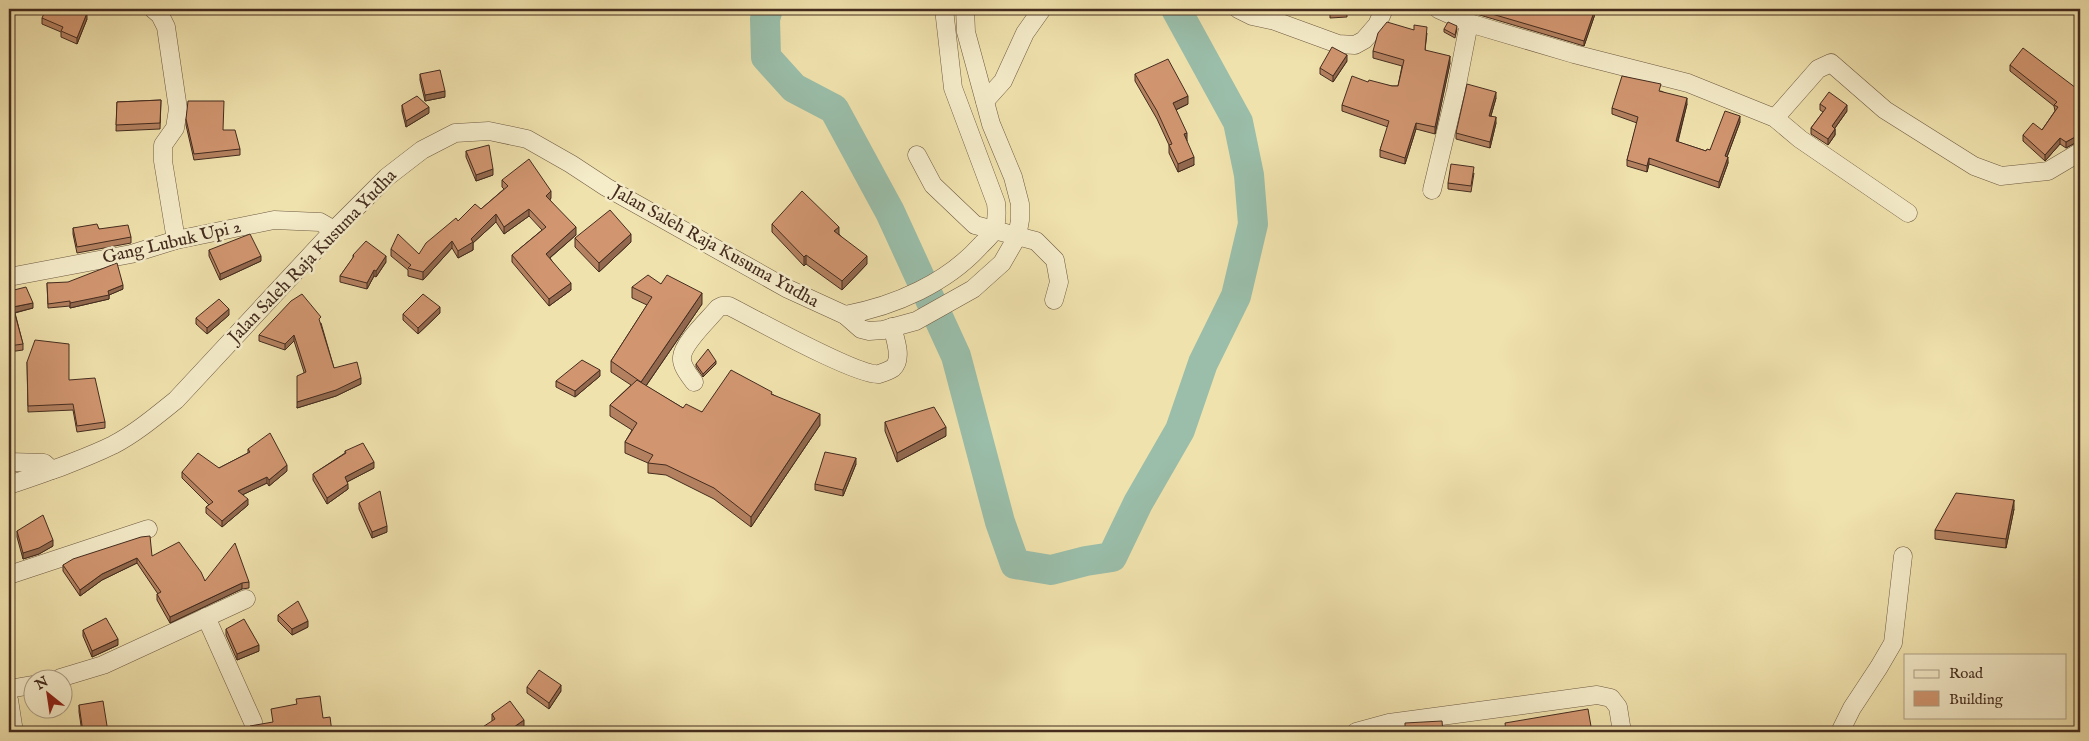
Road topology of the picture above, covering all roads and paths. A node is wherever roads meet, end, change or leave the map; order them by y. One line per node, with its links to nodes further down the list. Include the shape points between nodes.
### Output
1 (152, 9): 18 (street, via 160,15 166,27 178,109 175,128 163,145)
2 (944, 9): 16 (street, via 953,88 996,203)
3 (965, 9): 9 (street, Jalan Saleh Raja Kusuma Yudha, via 966,32)
4 (1042, 9): 9 (street, via 1025,34 1003,81)
5 (1238, 9): 6 (street, via 1338,44 1355,45 1364,40)
6 (1384, 9)
7 (1438, 9): 8 (street)
8 (1469, 22): 10 (street, via 1574,54 1688,83); 13 (street)
9 (985, 101): 17 (street, Jalan Saleh Raja Kusuma Yudha, via 1020,204)
10 (1775, 118): 11 (street, via 1818,69 1831,63 1885,110 1974,166 2001,176 2048,170); 14 (street, via 1800,139)
11 (2080, 152)
12 (917, 155): 16 (street, via 933,185 975,225)
13 (1432, 190)
14 (1908, 213)
15 (334, 230): 18 (street, Gang Lubuk Upi 2, via 320,222 274,220); 21 (street, Jalan Saleh Raja Kusuma Yudha, via 387,177 422,150 455,133 490,131 528,139 606,187 786,288); 25 (street, Jalan Saleh Raja Kusuma Yudha, via 176,400 148,424 114,444)
16 (994, 231): 17 (street); 21 (street, via 956,268 911,294 869,311)
17 (1017, 237): 20 (street, via 1036,241 1055,260 1059,282); 22 (street, Jalan Saleh Raja Kusuma Yudha, via 1002,263 973,290 916,321)
18 (176, 240): 19 (street, Gang Lubuk Upi 2, via 131,254)
19 (9, 276)
20 (1054, 300)
21 (846, 315): 22 (street, Jalan Saleh Raja Kusuma Yudha, via 861,329 869,331)
22 (892, 327): 23 (street, via 898,354 896,363 878,374 849,366 729,306 722,306 685,347 684,368)
23 (694, 382)
24 (9, 462): 25 (street, via 44,463)
25 (52, 470): 26 (street, Jalan Saleh Raja Kusuma Yudha)
26 (9, 485)
27 (148, 529): 29 (street)
28 (1903, 556): 40 (street, via 1892,643)
29 (9, 575)
30 (246, 599): 31 (street)
31 (206, 617): 32 (street, via 103,665); 36 (street)
32 (72, 674)
33 (22, 687): 34 (street)
34 (9, 689)
35 (9, 700): 37 (street)
36 (252, 722)
37 (14, 732)
38 (1356, 732): 39 (street, via 1389,723 1597,695 1611,698 1618,707)
39 (1622, 732)
40 (1840, 732)

